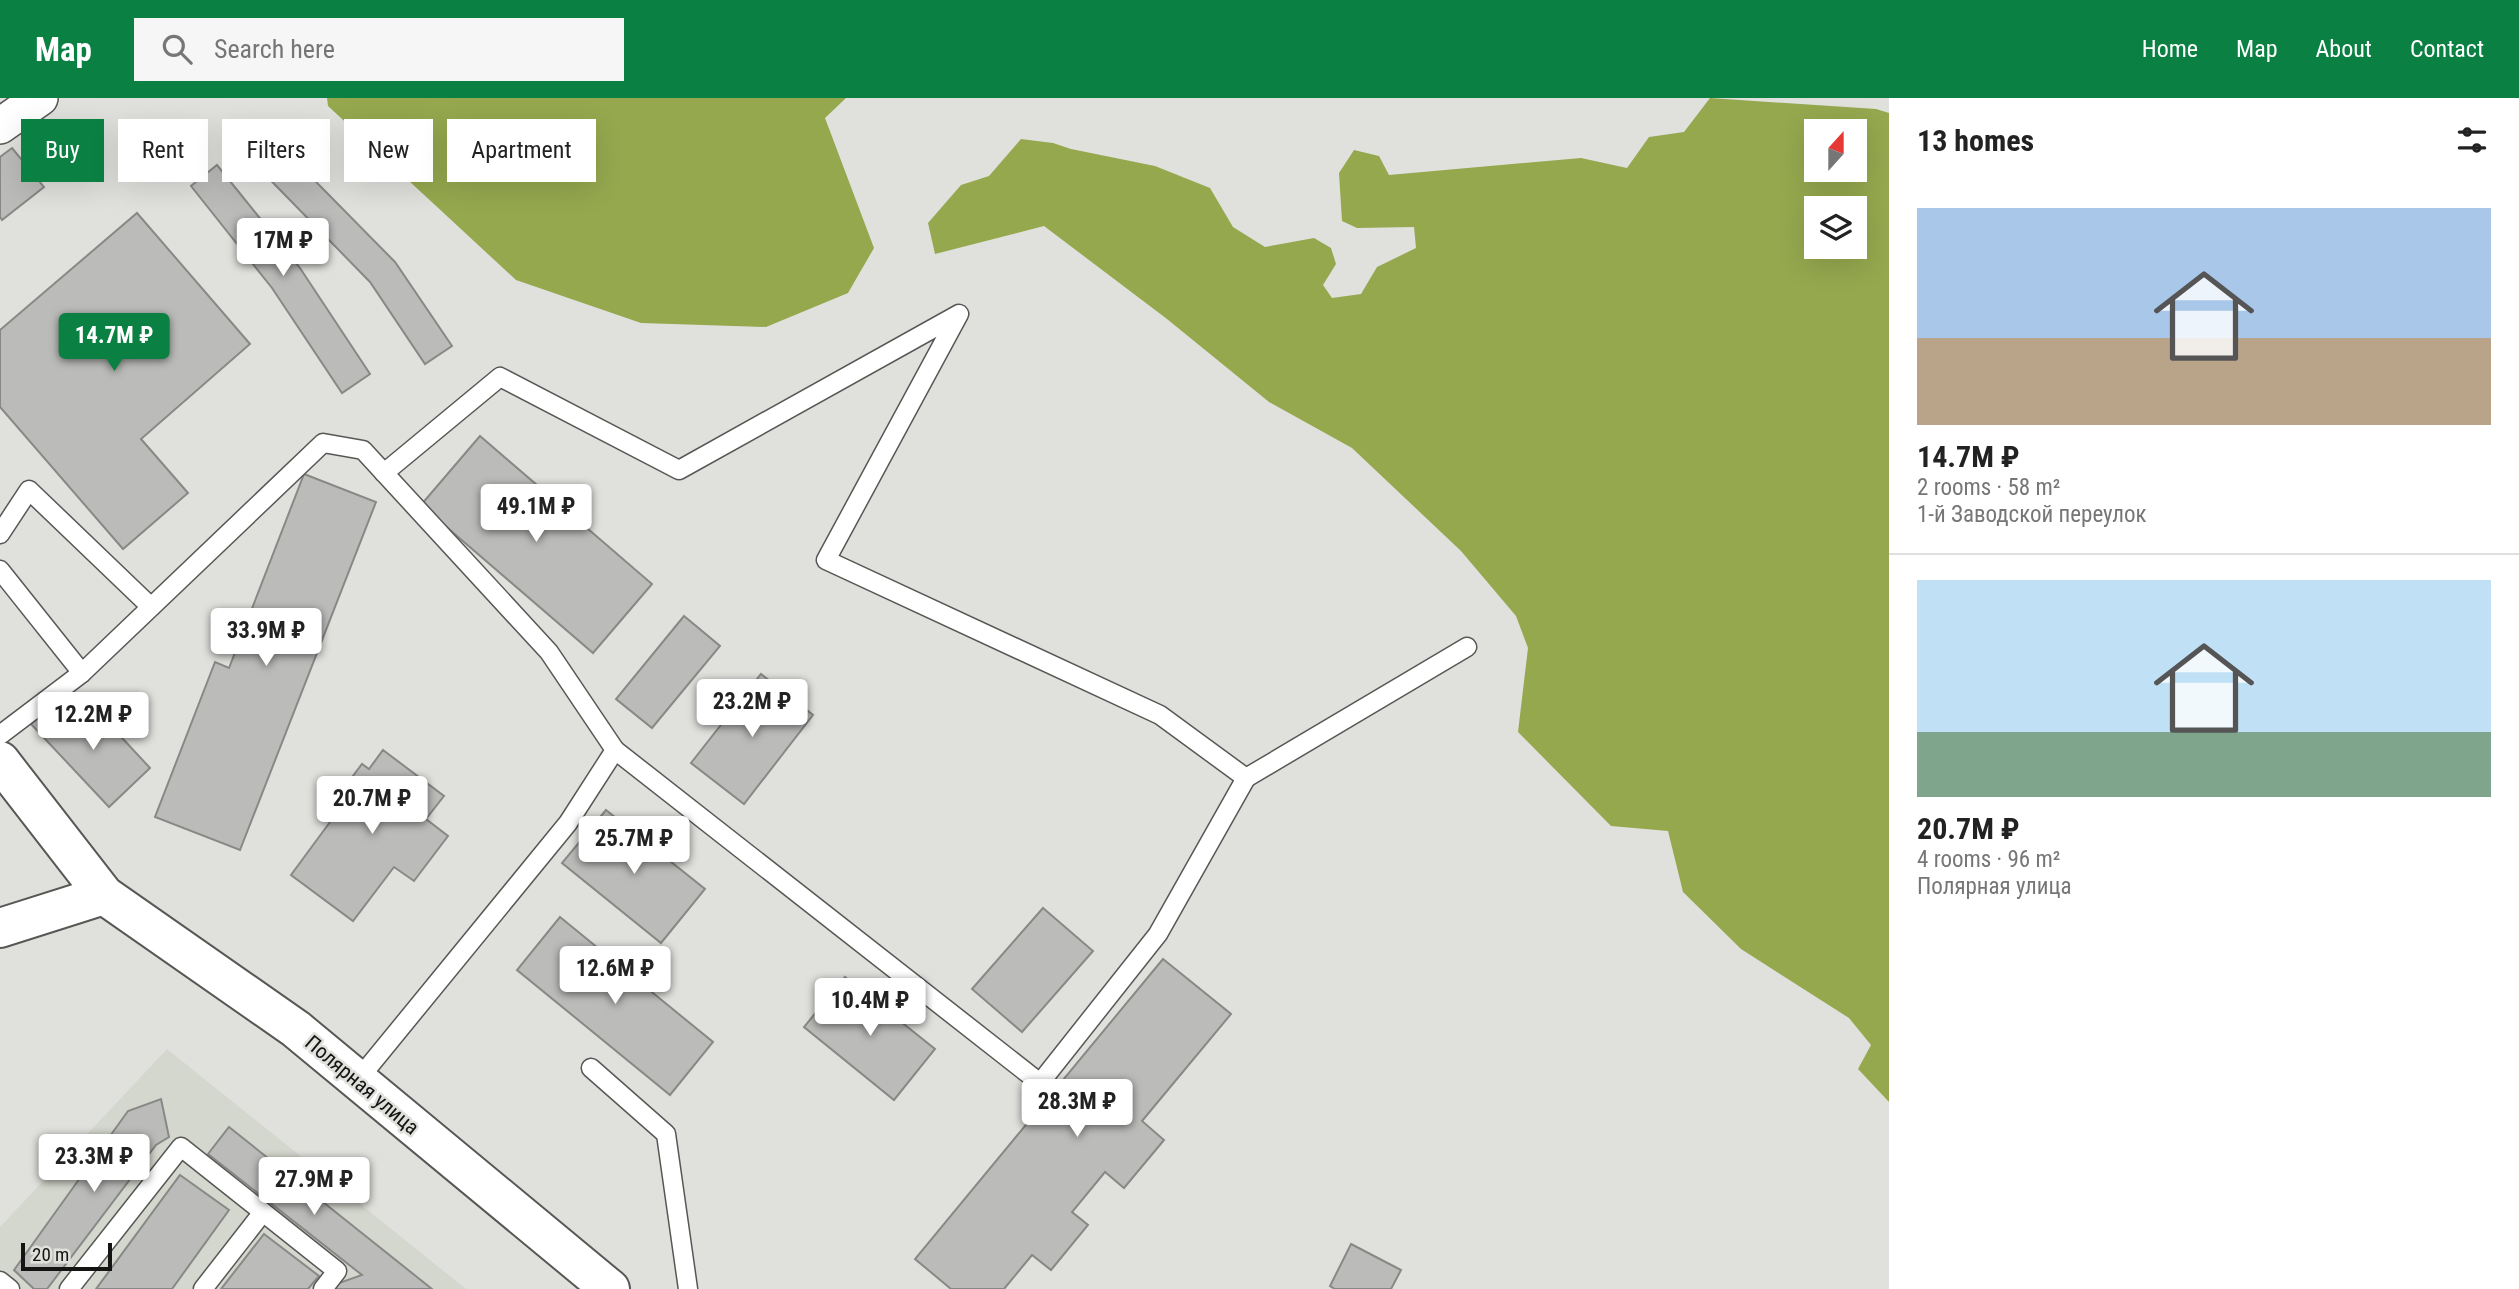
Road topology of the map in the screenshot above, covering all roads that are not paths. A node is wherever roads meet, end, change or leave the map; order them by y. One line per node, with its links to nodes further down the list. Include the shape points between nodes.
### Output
1 (40, 98): 2 (street)
2 (0, 126)
3 (384, 473): 6 (lane, via 363,450 323,443); 10 (lane, via 549,652); 12 (lane, via 500,377 679,470 959,314 826,560 1160,715)
4 (0, 534): 6 (lane, via 29,490)
5 (0, 570): 8 (lane)
6 (151, 607): 8 (lane)
7 (1467, 647): 12 (lane)
8 (82, 673): 9 (lane)
9 (0, 735)
10 (615, 750): 12 (lane, via 1040,1083 1158,934); 16 (lane, via 568,823)
11 (0, 761): 13 (main road, Полярная улица)
12 (1246, 778)
13 (104, 895): 14 (main road); 16 (main road, Полярная улица, via 296,1029)
14 (0, 928)
15 (591, 1068): 24 (lane, via 666,1134)
16 (357, 1081): 23 (main road, Полярная улица)
17 (263, 1212): 20 (lane, via 181,1147); 21 (lane); 22 (lane, via 337,1270)
18 (0, 1281): 19 (lane)
19 (10, 1289)
20 (69, 1289)
21 (203, 1289)
22 (323, 1289)
23 (610, 1289)
24 (688, 1289)

